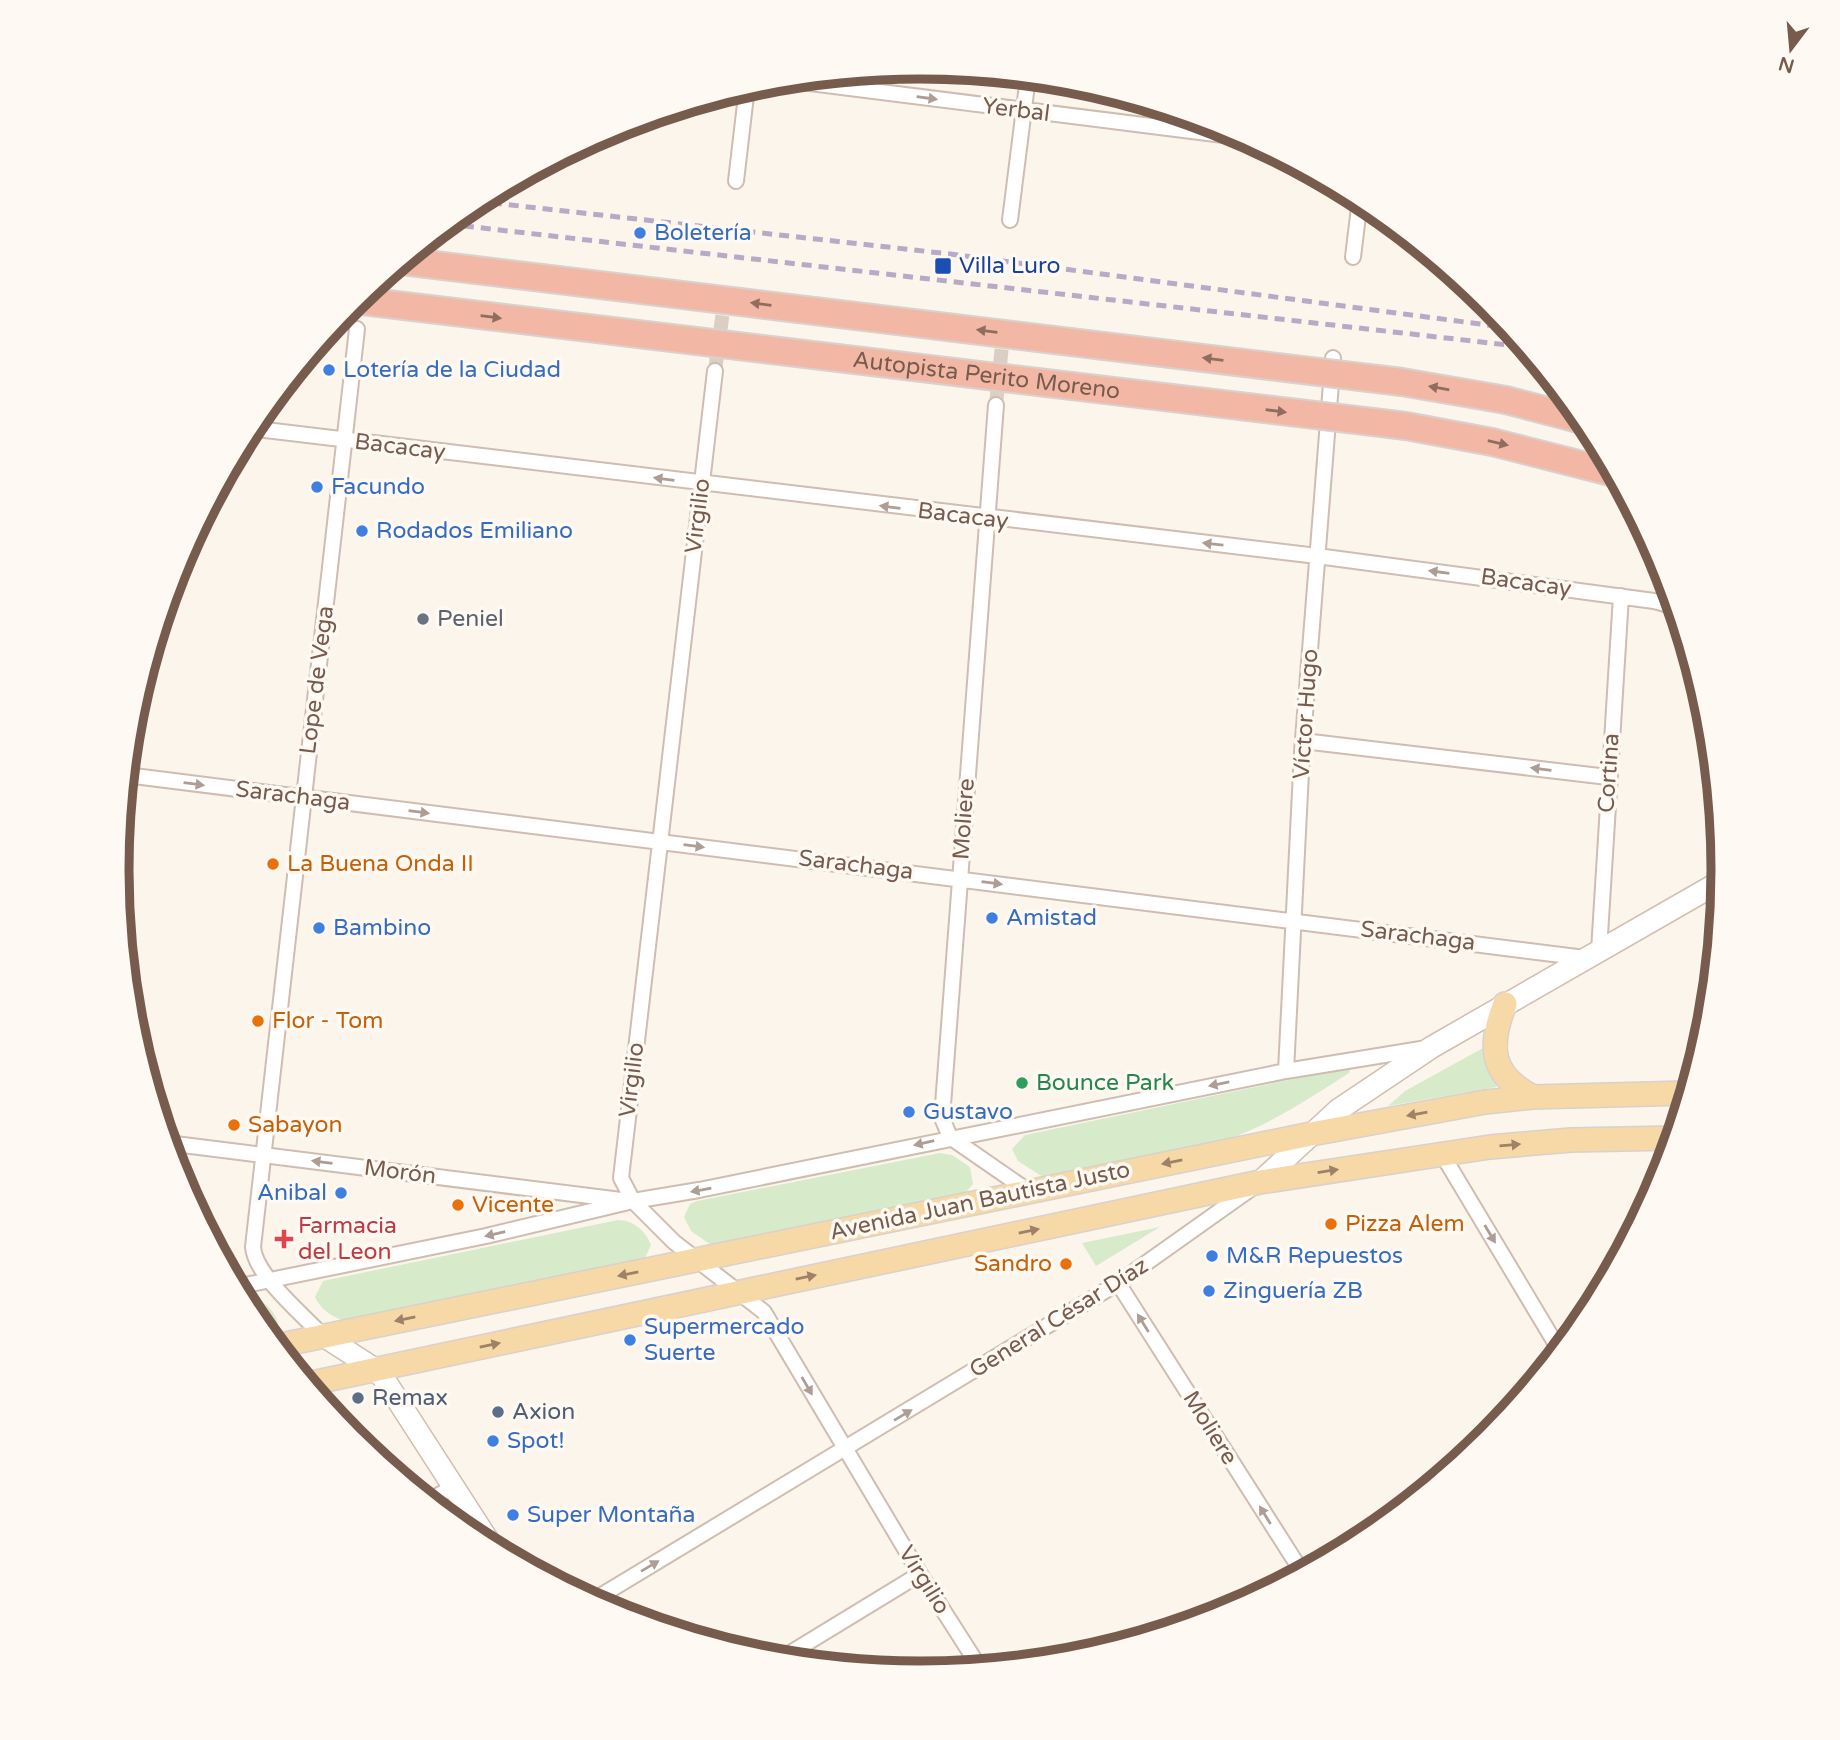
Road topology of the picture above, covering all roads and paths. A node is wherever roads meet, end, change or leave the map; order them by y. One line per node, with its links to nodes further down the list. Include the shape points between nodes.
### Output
1 (825, 85): 4 (street, Yerbal, one-way to 4)
2 (1027, 87): 4 (street)
3 (746, 99): 6 (street)
4 (1024, 111): 5 (street, Yerbal); 8 (street)
5 (1207, 133)
6 (736, 181)
7 (1359, 211): 9 (street)
8 (1010, 220)
9 (1353, 257)
10 (413, 262): 16 (highway, Autopista Perito Moreno, one-way to 10, bridge, via 1402,382)
11 (370, 302): 19 (highway, Autopista Perito Moreno, one-way to 19, bridge, via 1406,426)
12 (357, 329): 18 (street, Lope de Vega)
13 (1333, 358): 22 (street, Víctor Hugo)
14 (715, 371): 20 (street, Virgilio)
15 (996, 405): 21 (street, Moliere)
16 (1568, 416)
17 (262, 430): 18 (street, Bacacay)
18 (345, 440): 20 (street, Bacacay, one-way to 18); 28 (street, Lope de Vega)
19 (1603, 470)
20 (702, 484): 21 (street, Bacacay, one-way to 20); 29 (street, Virgilio)
21 (987, 519): 22 (street, Bacacay, one-way to 21); 30 (street, Moliere)
22 (1317, 556): 23 (street, Bacacay, one-way to 22); 25 (street, Víctor Hugo)
23 (1622, 596): 24 (street, Bacacay); 27 (street, Cortina)
24 (1665, 605)
25 (1303, 741): 27 (street, one-way to 25); 32 (street, Víctor Hugo)
26 (135, 776): 28 (street, Sarachaga, one-way to 28)
27 (1608, 777): 33 (street, Cortina)
28 (304, 797): 29 (street, Sarachaga, one-way to 29); 44 (street, Lope de Vega)
29 (660, 842): 30 (street, Sarachaga, one-way to 30); 47 (street, Virgilio, via 621,1178)
30 (960, 878): 32 (street, Sarachaga, one-way to 32); 40 (street, Moliere, via 942,1118)
31 (1711, 887): 33 (street, General César Díaz)
32 (1293, 921): 33 (street, Sarachaga); 36 (street, Víctor Hugo)
33 (1592, 955): 34 (street, General César Díaz)
34 (1505, 1004): 35 (street, General César Díaz); 38 (main road, via 1494,1042 1498,1065 1512,1084)
35 (1432, 1047): 36 (street); 39 (street, General César Díaz)
36 (1286, 1071): 40 (street, one-way to 40)
37 (1678, 1093): 38 (main road, Avenida Juan Bautista Justo)
38 (1533, 1097): 39 (main road, Avenida Juan Bautista Justo, one-way to 39)
39 (1311, 1133): 45 (street, General César Díaz); 46 (main road, Avenida Juan Bautista Justo, one-way to 46)
40 (950, 1137): 46 (street); 47 (street, one-way to 47)
41 (1664, 1138): 43 (main road, Avenida Juan Bautista Justo, one-way to 41, via 1571,1140)
42 (179, 1144): 44 (street, Morón)
43 (1443, 1154): 45 (main road, Avenida Juan Bautista Justo, one-way to 43); 54 (street, one-way to 54)
44 (262, 1155): 47 (street, Morón, one-way to 44); 49 (street, Lope de Vega, via 254,1258)
45 (1260, 1182): 50 (street, General César Díaz); 52 (main road, Avenida Juan Bautista Justo, one-way to 45)
46 (1028, 1191): 48 (main road, Avenida Juan Bautista Justo)
47 (633, 1201): 48 (street, Virgilio); 49 (street, one-way to 49)
48 (695, 1260): 52 (street, Virgilio); 53 (main road, Avenida Juan Bautista Justo, one-way to 53)
49 (270, 1280): 51 (street); 53 (street, Lope de Vega)
50 (1118, 1283): 58 (street, General César Díaz, one-way to 50); 62 (street, Moliere, one-way to 50)
51 (247, 1285)
52 (740, 1292): 56 (main road, Avenida Juan Bautista Justo, one-way to 52); 58 (street, Virgilio, one-way to 58, via 764,1312)
53 (322, 1335): 55 (main road, Avenida Juan Bautista Justo); 56 (street)
54 (1555, 1342)
55 (286, 1344)
56 (375, 1369): 57 (main road, Avenida Juan Bautista Justo); 59 (street)
57 (317, 1382)
58 (845, 1450): 63 (street, Virgilio); 64 (street, General César Díaz, one-way to 58)
59 (454, 1486): 60 (street); 61 (street)
60 (436, 1497)
61 (481, 1528)
62 (1297, 1565)
63 (920, 1574): 65 (street); 66 (street, Virgilio)
64 (603, 1595)
65 (795, 1650)
66 (975, 1660)

